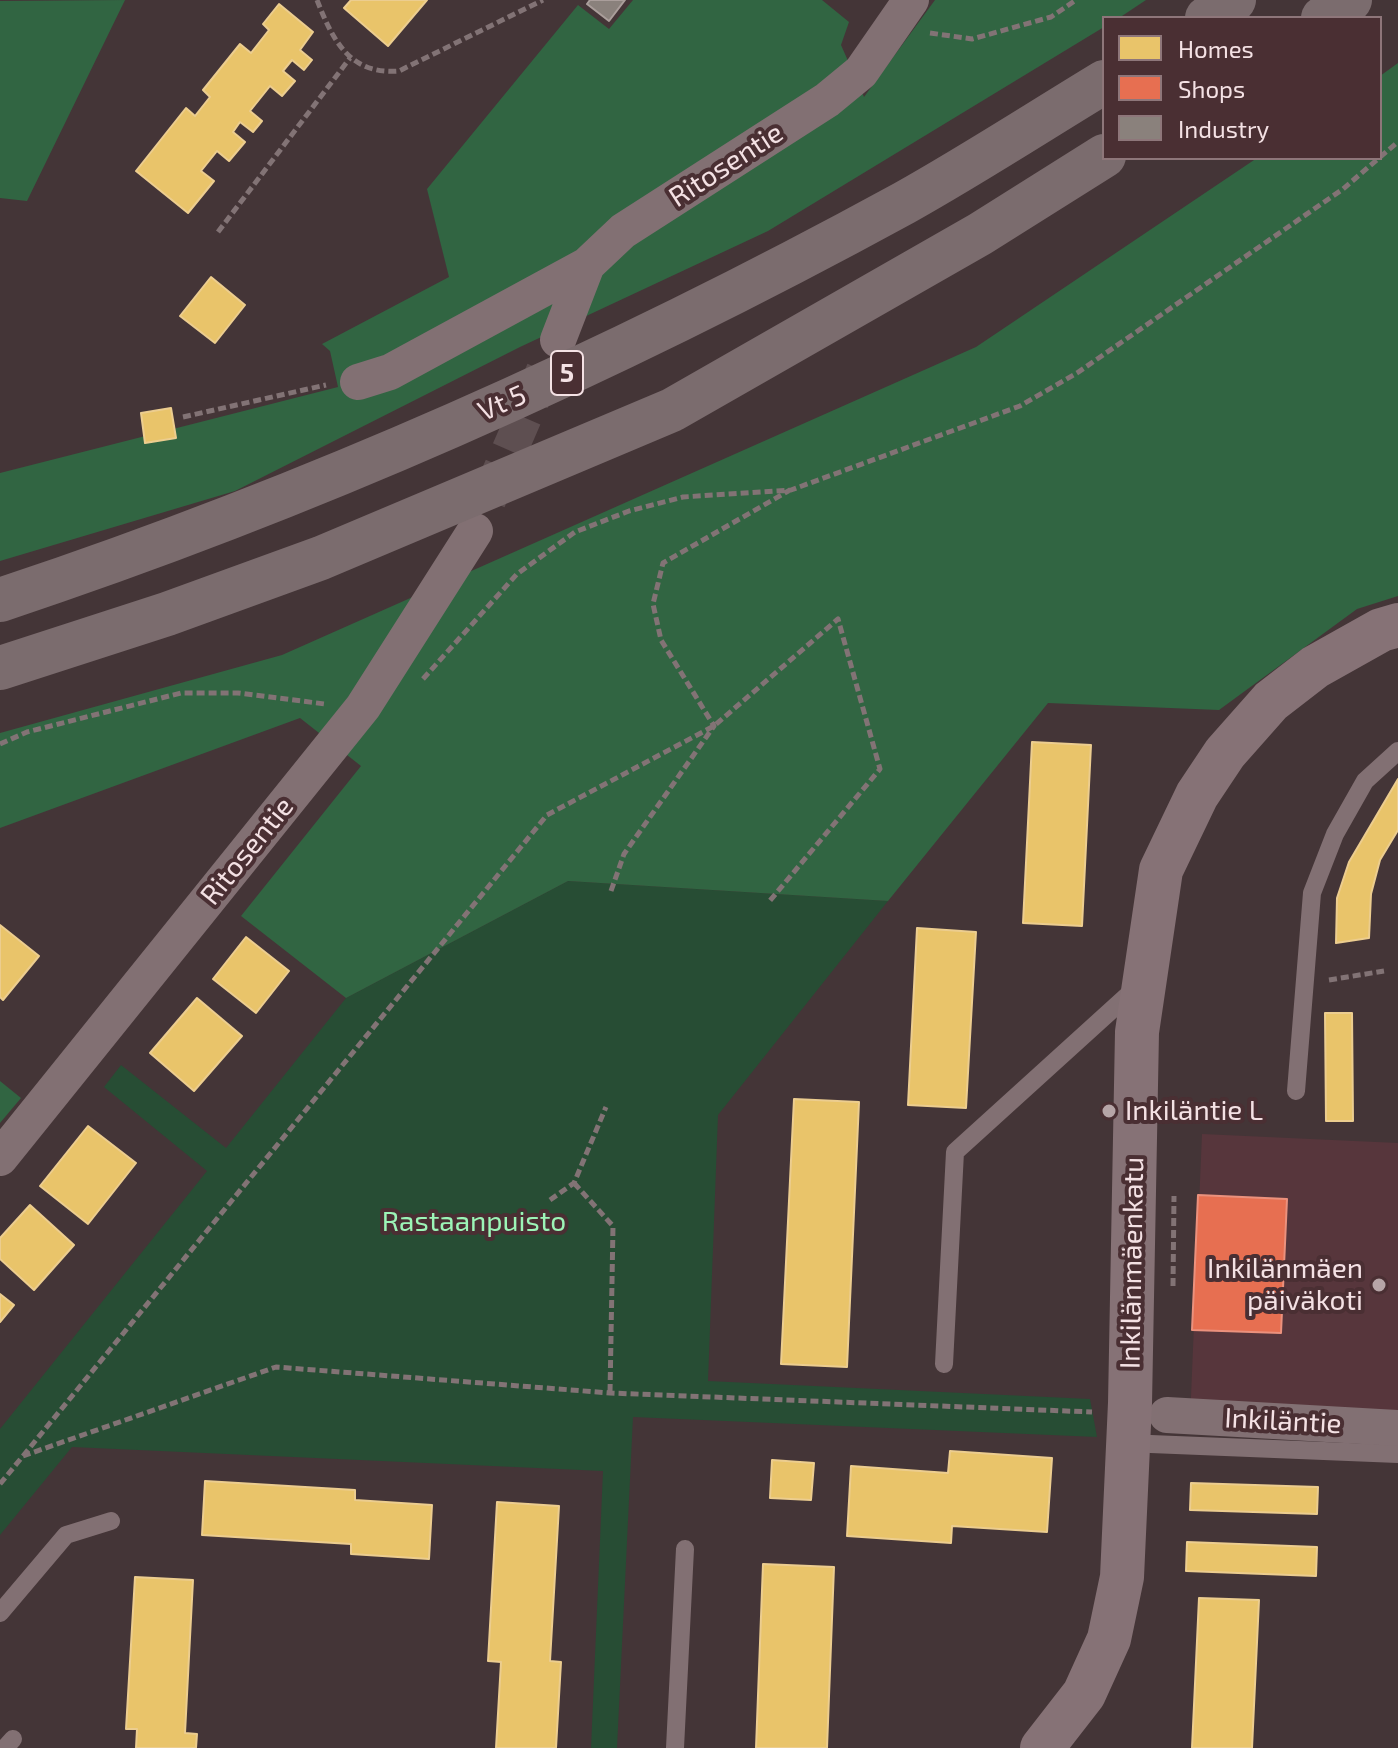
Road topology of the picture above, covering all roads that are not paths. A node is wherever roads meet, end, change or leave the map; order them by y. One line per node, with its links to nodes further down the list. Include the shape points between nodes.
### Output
1 (1234, 0): 4 (highway)
2 (1350, 0): 5 (highway)
3 (903, 14): 8 (street, Ritosentie, via 861,72 827,100 623,231)
4 (1210, 16)
5 (1326, 16)
6 (1102, 83): 12 (highway, Vt 5 / 5, via 907,201 653,334 344,474)
7 (1102, 157): 14 (highway, via 980,234 672,410 321,558)
8 (587, 265): 9 (street, Ritosentie); 10 (street, via 390,372)
9 (558, 340)
10 (358, 382)
11 (475, 531): 18 (street, Ritosentie, via 363,707)
12 (0, 600)
13 (1398, 625): 16 (street, Inkilänmäenkatu, via 1315,667 1271,701 1225,753 1197,795 1161,870)
14 (0, 668)
15 (1398, 751): 17 (lane, via 1365,781 1335,834 1312,893)
16 (1143, 981): 19 (lane, via 955,1152); 20 (street, Inkilänmäenkatu, via 1137,1032)
17 (1296, 1091)
18 (0, 1158)
19 (944, 1364)
20 (1141, 1420): 21 (street, Inkiläntie); 22 (lane); 27 (street, Inkilänmäenkatu, via 1109,1639 1084,1694)
21 (1398, 1428)
22 (1398, 1454)
23 (111, 1521): 25 (lane, via 66,1535)
24 (685, 1549): 26 (lane)
25 (0, 1613)
26 (675, 1748)
27 (1042, 1748)

